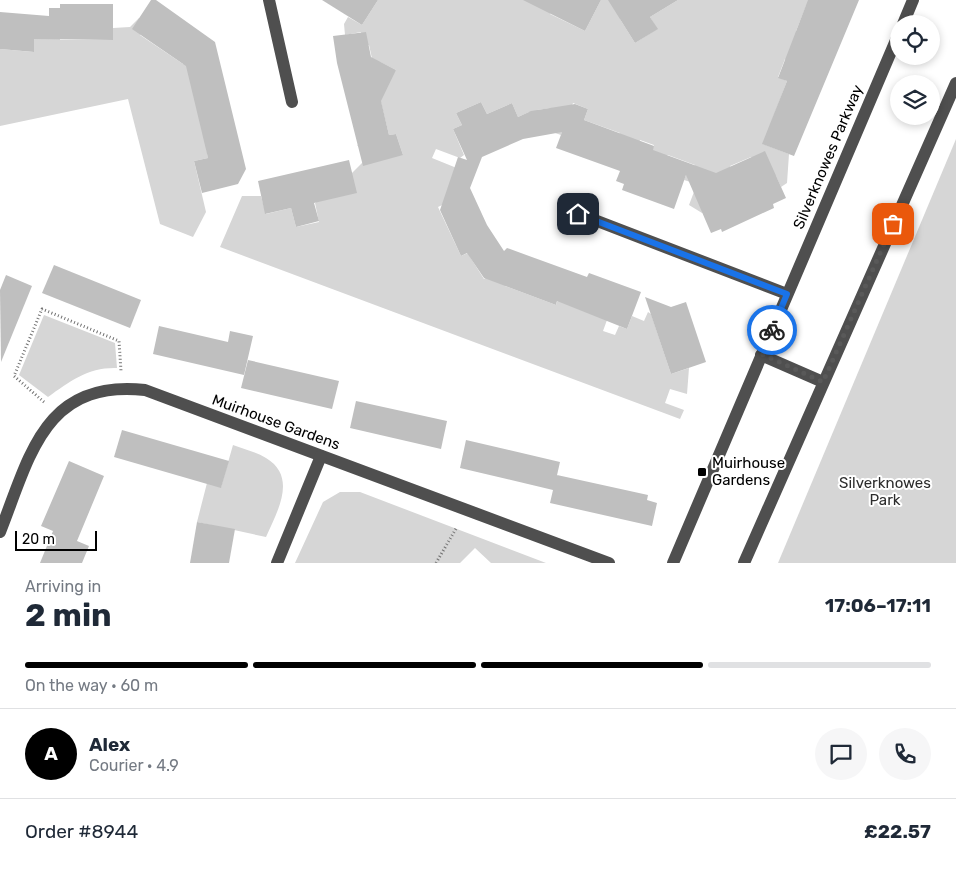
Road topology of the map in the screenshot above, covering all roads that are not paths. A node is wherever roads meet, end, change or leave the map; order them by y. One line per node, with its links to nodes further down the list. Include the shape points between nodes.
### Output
1 (269, 0): 6 (street)
2 (913, 0): 3 (street)
3 (907, 15)
4 (890, 54): 8 (street, Silverknowes Parkway)
5 (956, 83): 10 (street)
6 (292, 102)
7 (578, 214): 8 (street)
8 (787, 294): 9 (street, Silverknowes Parkway)
9 (762, 354): 10 (street); 15 (street, Silverknowes Parkway)
10 (823, 382): 16 (street)
11 (321, 456): 12 (street, Muirhouse Gardens, via 145,390 98,391 76,399 41,433); 13 (street); 14 (street, Muirhouse Gardens)
12 (0, 532)
13 (277, 563)
14 (609, 563)
15 (673, 563)
16 (744, 563)

